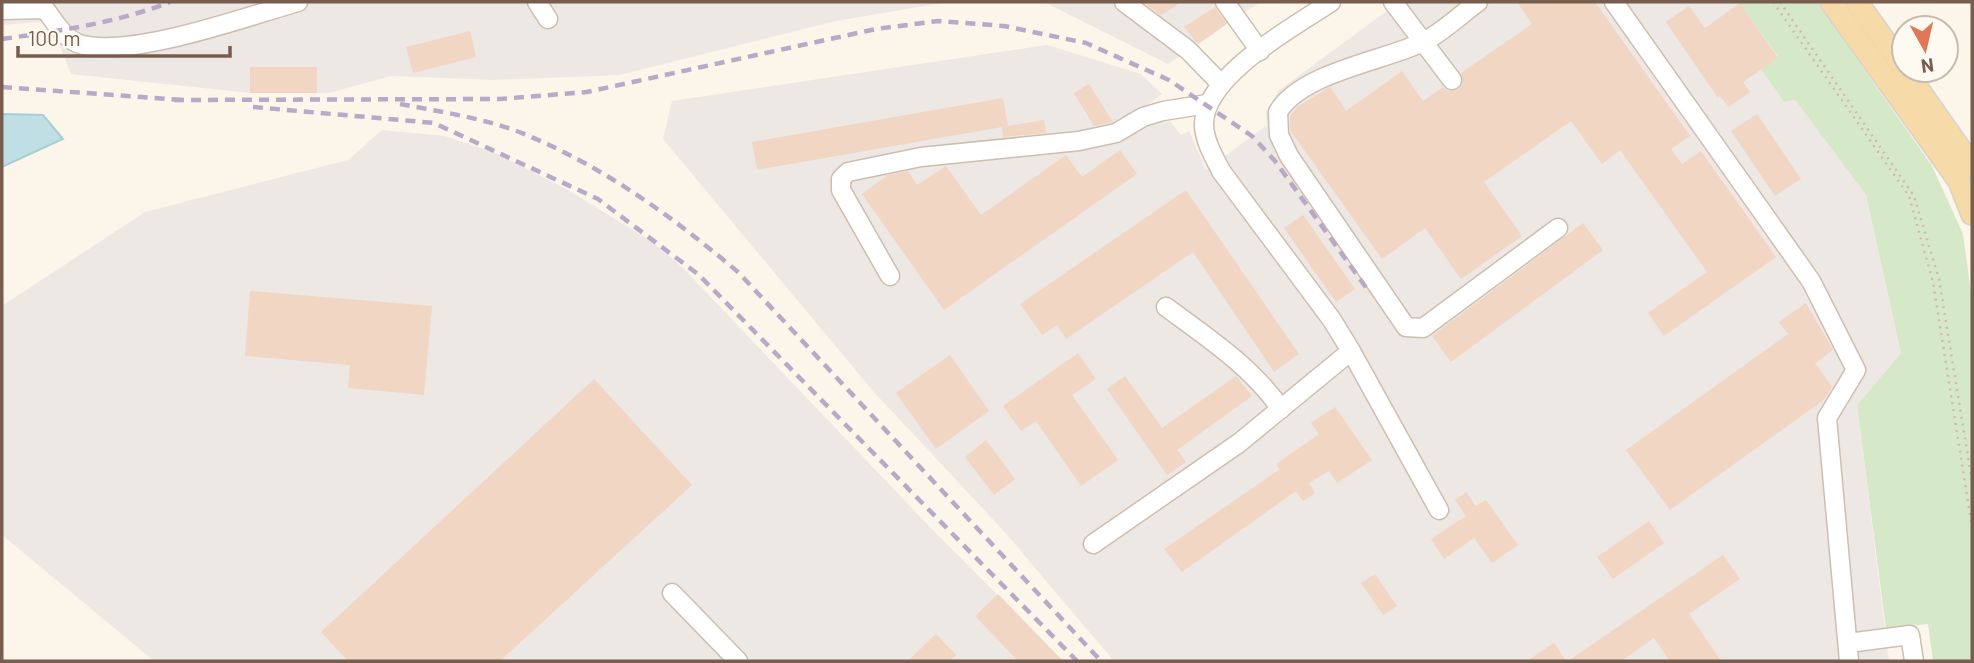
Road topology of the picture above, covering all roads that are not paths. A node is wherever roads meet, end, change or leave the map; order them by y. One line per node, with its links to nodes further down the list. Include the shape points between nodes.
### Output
1 (298, 2): 11 (lane, via 178,37 118,45 83,45 71,40)
2 (537, 2): 13 (lane)
3 (1124, 2): 18 (lane, via 1188,50)
4 (1225, 2): 16 (lane)
5 (1331, 2): 16 (lane)
6 (1393, 2): 14 (lane)
7 (1478, 2): 14 (lane)
8 (1614, 2): 31 (lane, via 1811,281 1856,370 1827,418)
9 (1831, 2): 22 (main road, via 1959,181)
10 (1857, 2): 15 (main road)
11 (43, 5): 12 (lane)
12 (2, 10)
13 (548, 19)
14 (1424, 42): 17 (lane); 23 (lane, via 1298,91 1283,104 1278,118 1279,135 1289,156 1406,327 1423,328)
15 (1890, 48)
16 (1260, 51): 18 (lane)
17 (1452, 80)
18 (1220, 83): 20 (lane)
19 (1915, 84): 21 (main road)
20 (1207, 104): 24 (lane, via 1163,111 1116,133 1079,141 921,156 848,172 841,179 841,190); 26 (lane, via 1204,126 1221,171)
21 (1972, 166)
22 (1972, 214)
23 (1558, 228)
24 (890, 276)
25 (1166, 307): 27 (lane, via 1242,364)
26 (1351, 352): 27 (lane); 28 (lane)
27 (1281, 409): 29 (lane)
28 (1439, 510)
29 (1093, 544)
30 (672, 593): 32 (lane)
31 (1848, 652): 33 (lane, via 1910,635)
32 (738, 661)
33 (1914, 661)

